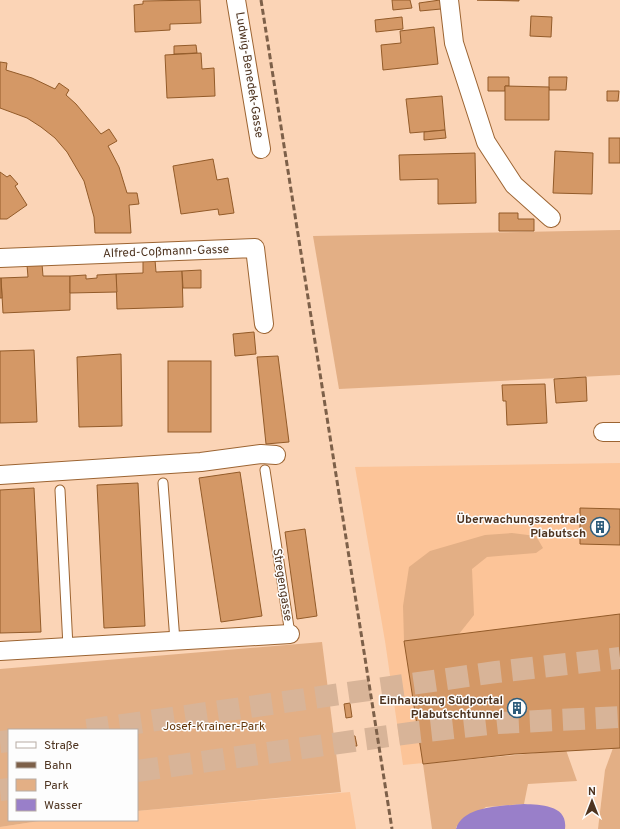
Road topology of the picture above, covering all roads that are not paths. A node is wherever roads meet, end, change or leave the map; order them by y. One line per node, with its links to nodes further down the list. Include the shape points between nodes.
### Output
1 (236, 0): 3 (street, Ludwig-Benedek-Gasse)
2 (449, 0): 4 (street, via 454,43 486,142 514,185)
3 (261, 149)
4 (551, 218)
5 (0, 258): 6 (street, Alfred-Coßmann-Gasse, via 255,248)
6 (264, 324)
7 (276, 455): 9 (street, via 262,454 201,462)
8 (264, 470): 12 (lane, Stregengasse)
9 (0, 475)
10 (163, 483): 13 (lane)
11 (60, 490): 14 (lane)
12 (290, 634): 13 (street, Stregengasse)
13 (175, 641): 14 (street, Stregengasse)
14 (68, 647): 15 (street, Stregengasse)
15 (0, 651)

